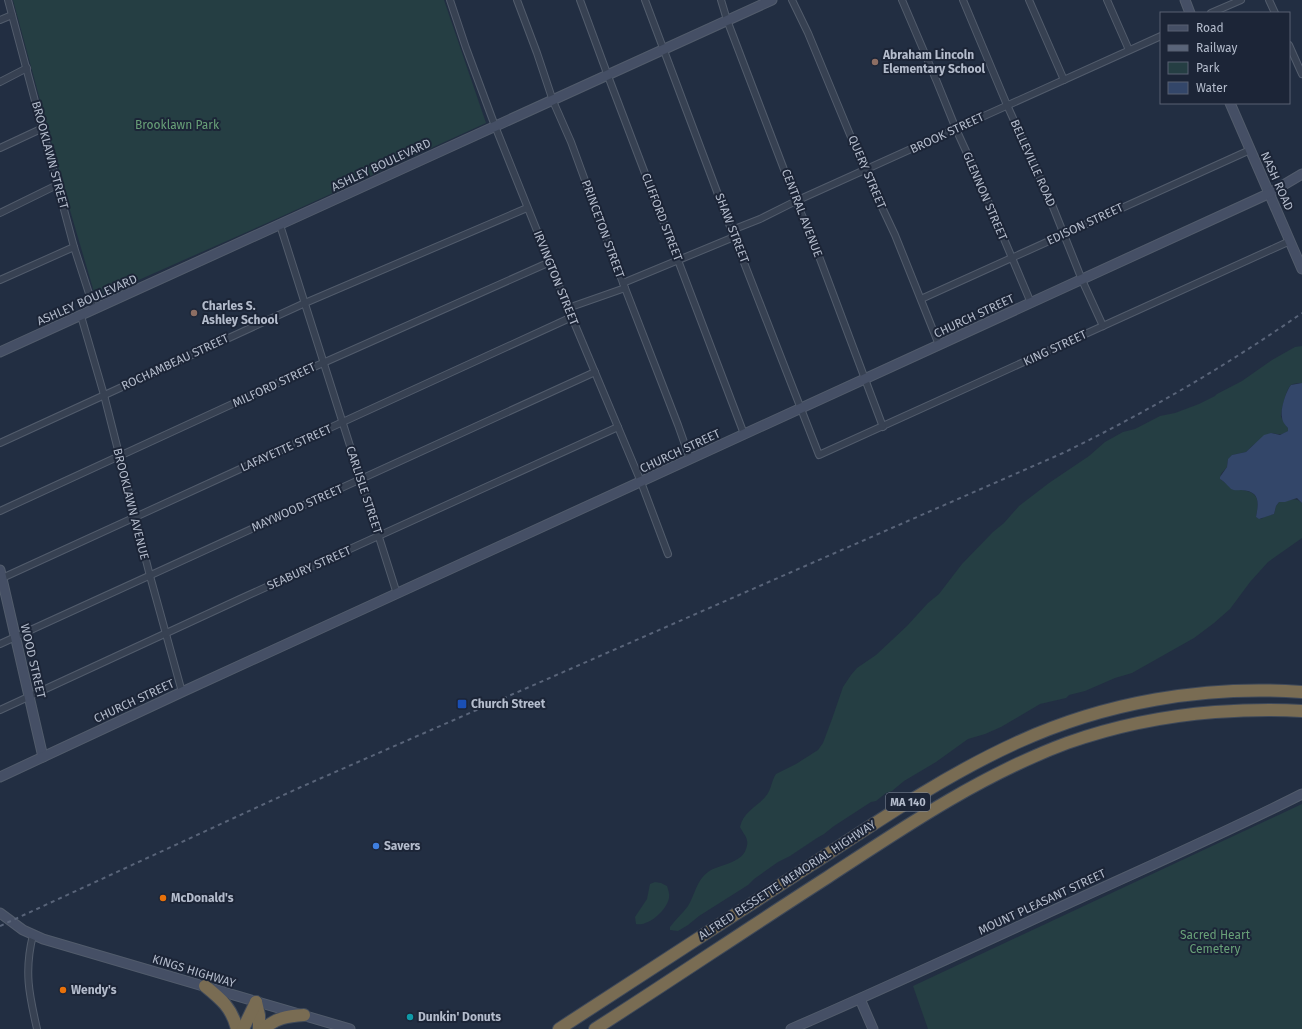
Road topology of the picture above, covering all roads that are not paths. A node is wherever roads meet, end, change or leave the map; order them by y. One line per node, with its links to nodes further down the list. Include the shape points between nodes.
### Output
1 (8, 0): 19 (street, BROOKLAWN STREET)
2 (450, 0): 34 (street, IRVINGTON STREET)
3 (517, 0): 31 (street, PRINCETON STREET)
4 (580, 0): 28 (street, CLIFFORD STREET)
5 (645, 0): 24 (street, SHAW STREET)
6 (721, 0): 21 (street, CENTRAL AVENUE)
7 (772, 0): 21 (main road, ASHLEY BOULEVARD)
8 (792, 0): 39 (street, QUERY STREET)
9 (902, 0): 36 (street, GLENNON STREET)
10 (963, 0): 33 (street, BELLEVILLE ROAD)
11 (1029, 0): 29 (street)
12 (1107, 0): 25 (street)
13 (1184, 0): 16 (main road)
14 (1241, 0): 17 (street)
15 (1269, 0): 18 (street)
16 (1190, 12)
17 (1213, 12)
18 (1275, 12)
19 (12, 15): 20 (street); 26 (street, BROOKLAWN STREET)
20 (0, 20)
21 (727, 20): 24 (main road, ASHLEY BOULEVARD); 43 (street, CENTRAL AVENUE)
22 (1160, 36): 25 (street, BROOK STREET)
23 (1290, 47): 27 (street)
24 (663, 50): 28 (main road, ASHLEY BOULEVARD); 47 (street, SHAW STREET)
25 (1128, 50): 29 (street, BROOK STREET)
26 (27, 68): 30 (street); 35 (street, BROOKLAWN STREET)
27 (1302, 74)
28 (608, 76): 31 (main road, ASHLEY BOULEVARD); 53 (street, CLIFFORD STREET)
29 (1064, 80): 33 (street, BROOK STREET)
30 (0, 82)
31 (553, 100): 34 (main road, ASHLEY BOULEVARD); 58 (street, PRINCETON STREET)
32 (1230, 104): 38 (main road, NASH ROAD)
33 (1007, 106): 36 (street, BROOK STREET); 48 (street, BELLEVILLE ROAD)
34 (495, 126): 44 (street, IRVINGTON STREET); 46 (main road, ASHLEY BOULEVARD)
35 (42, 128): 37 (street); 41 (street, BROOKLAWN STREET)
36 (956, 129): 39 (street, BROOK STREET); 52 (street, GLENNON STREET)
37 (0, 148)
38 (1250, 150): 42 (main road, NASH ROAD); 48 (street, EDISON STREET)
39 (865, 171): 43 (street, BROOK STREET); 59 (street, QUERY STREET)
40 (1302, 174): 42 (main road, CHURCH STREET)
41 (57, 185): 45 (street); 51 (street, BROOKLAWN STREET)
42 (1270, 194): 50 (main road, NASH ROAD); 57 (main road, CHURCH STREET)
43 (796, 201): 47 (street, BROOK STREET); 71 (street, CENTRAL AVENUE)
44 (527, 208): 54 (street, IRVINGTON STREET); 60 (street, ROCHAMBEAU STREET)
45 (0, 213)
46 (280, 225): 60 (street, CARLISLE STREET); 63 (main road, ASHLEY BOULEVARD)
47 (732, 230): 49 (street, SHAW STREET)
48 (1064, 234): 52 (street, EDISON STREET); 57 (street, BELLEVILLE ROAD)
49 (734, 237): 53 (street); 73 (street, SHAW STREET)
50 (1290, 241): 55 (main road, NASH ROAD); 66 (street, KING STREET)
51 (74, 247): 56 (street); 63 (street, BROOKLAWN STREET)
52 (1012, 258): 59 (street, EDISON STREET); 61 (street, GLENNON STREET)
53 (678, 261): 58 (street); 77 (street, CLIFFORD STREET)
54 (550, 262): 62 (street, IRVINGTON STREET); 69 (street, MILFORD STREET)
55 (1302, 269)
56 (0, 280)
57 (1082, 280): 61 (main road, CHURCH STREET); 66 (street, BELLEVILLE ROAD)
58 (624, 285): 62 (street); 81 (street, PRINCETON STREET)
59 (921, 299): 67 (street, QUERY STREET)
60 (305, 303): 69 (street, CARLISLE STREET); 72 (street, ROCHAMBEAU STREET)
61 (1031, 303): 67 (main road, CHURCH STREET)
62 (568, 308): 65 (street, IRVINGTON STREET)
63 (94, 309): 64 (main road, ASHLEY BOULEVARD)
64 (81, 316): 68 (main road, ASHLEY BOULEVARD); 72 (street, BROOKLAWN AVENUE)
65 (572, 317): 70 (street, IRVINGTON STREET); 74 (street, LAFAYETTE STREET)
66 (1103, 326): 76 (street, KING STREET)
67 (939, 345): 71 (main road, CHURCH STREET)
68 (0, 352)
69 (324, 362): 74 (street, CARLISLE STREET); 80 (street, MILFORD STREET)
70 (595, 372): 75 (street, IRVINGTON STREET); 82 (street, MAYWOOD STREET)
71 (864, 379): 73 (main road, CHURCH STREET); 76 (street, CENTRAL AVENUE)
72 (104, 395): 78 (street, ROCHAMBEAU STREET); 80 (street, BROOKLAWN AVENUE)
73 (800, 409): 77 (main road, CHURCH STREET); 79 (street, SHAW STREET)
74 (342, 423): 82 (street, CARLISLE STREET); 85 (street, LAFAYETTE STREET)
75 (618, 427): 83 (street, IRVINGTON STREET); 86 (street, SEABURY STREET)
76 (883, 427): 79 (street, KING STREET)
77 (744, 434): 81 (main road, CHURCH STREET)
78 (0, 443)
79 (819, 455)
80 (119, 457): 84 (street, MILFORD STREET); 85 (street, BROOKLAWN AVENUE)
81 (690, 459): 83 (main road, CHURCH STREET)
82 (361, 479): 86 (street, CARLISLE STREET); 89 (street, MAYWOOD STREET)
83 (641, 482): 87 (street, IRVINGTON STREET); 90 (main road, CHURCH STREET)
84 (0, 511)
85 (135, 518): 88 (street, LAFAYETTE STREET); 89 (street, BROOKLAWN AVENUE)
86 (379, 536): 90 (street, CARLISLE STREET); 91 (street, SEABURY STREET)
87 (668, 554)
88 (1, 576): 92 (main road, WOOD STREET)
89 (150, 576): 91 (street, BROOKLAWN AVENUE); 92 (street, MAYWOOD STREET)
90 (397, 594): 94 (main road, CHURCH STREET)
91 (166, 634): 94 (street, BROOKLAWN AVENUE); 96 (street, SEABURY STREET)
92 (15, 638): 93 (street, MAYWOOD STREET); 96 (main road, WOOD STREET)
93 (0, 644)
94 (182, 692): 99 (main road, CHURCH STREET)
95 (1302, 692): 115 (highway, ALFRED BESSETTE MEMORIAL HIGHWAY / MA 140, via 1238,691 1152,700 1093,715 1016,743 954,774 896,809)
96 (29, 697): 97 (street, SEABURY STREET); 99 (main road, WOOD STREET)
97 (0, 710)
98 (1302, 712): 116 (highway, ALFRED BESSETTE MEMORIAL HIGHWAY / MA 140, via 1234,711 1157,719 1098,733 1033,757 901,829)
99 (43, 757): 100 (main road, CHURCH STREET)
100 (0, 776)
101 (1302, 794): 105 (main road, MOUNT PLEASANT STREET, via 1178,854)
102 (0, 913): 103 (main road, KINGS HIGHWAY)
103 (33, 934): 104 (main road, KINGS HIGHWAY, via 52,942); 109 (street, via 27,974)
104 (205, 986): 106 (main road, KINGS HIGHWAY); 110 (highway, via 230,1009)
105 (860, 999): 108 (main road, MOUNT PLEASANT STREET); 118 (main road)
106 (256, 1002): 107 (main road, KINGS HIGHWAY); 111 (highway); 112 (highway)
107 (304, 1015): 113 (highway, via 281,1018); 114 (main road, KINGS HIGHWAY)
108 (804, 1026): 117 (main road, MOUNT PLEASANT STREET)
109 (37, 1029)
110 (237, 1029)
111 (243, 1029)
112 (259, 1029)
113 (264, 1029)
114 (350, 1029)
115 (559, 1029)
116 (595, 1029)
117 (791, 1029)
118 (873, 1029)

